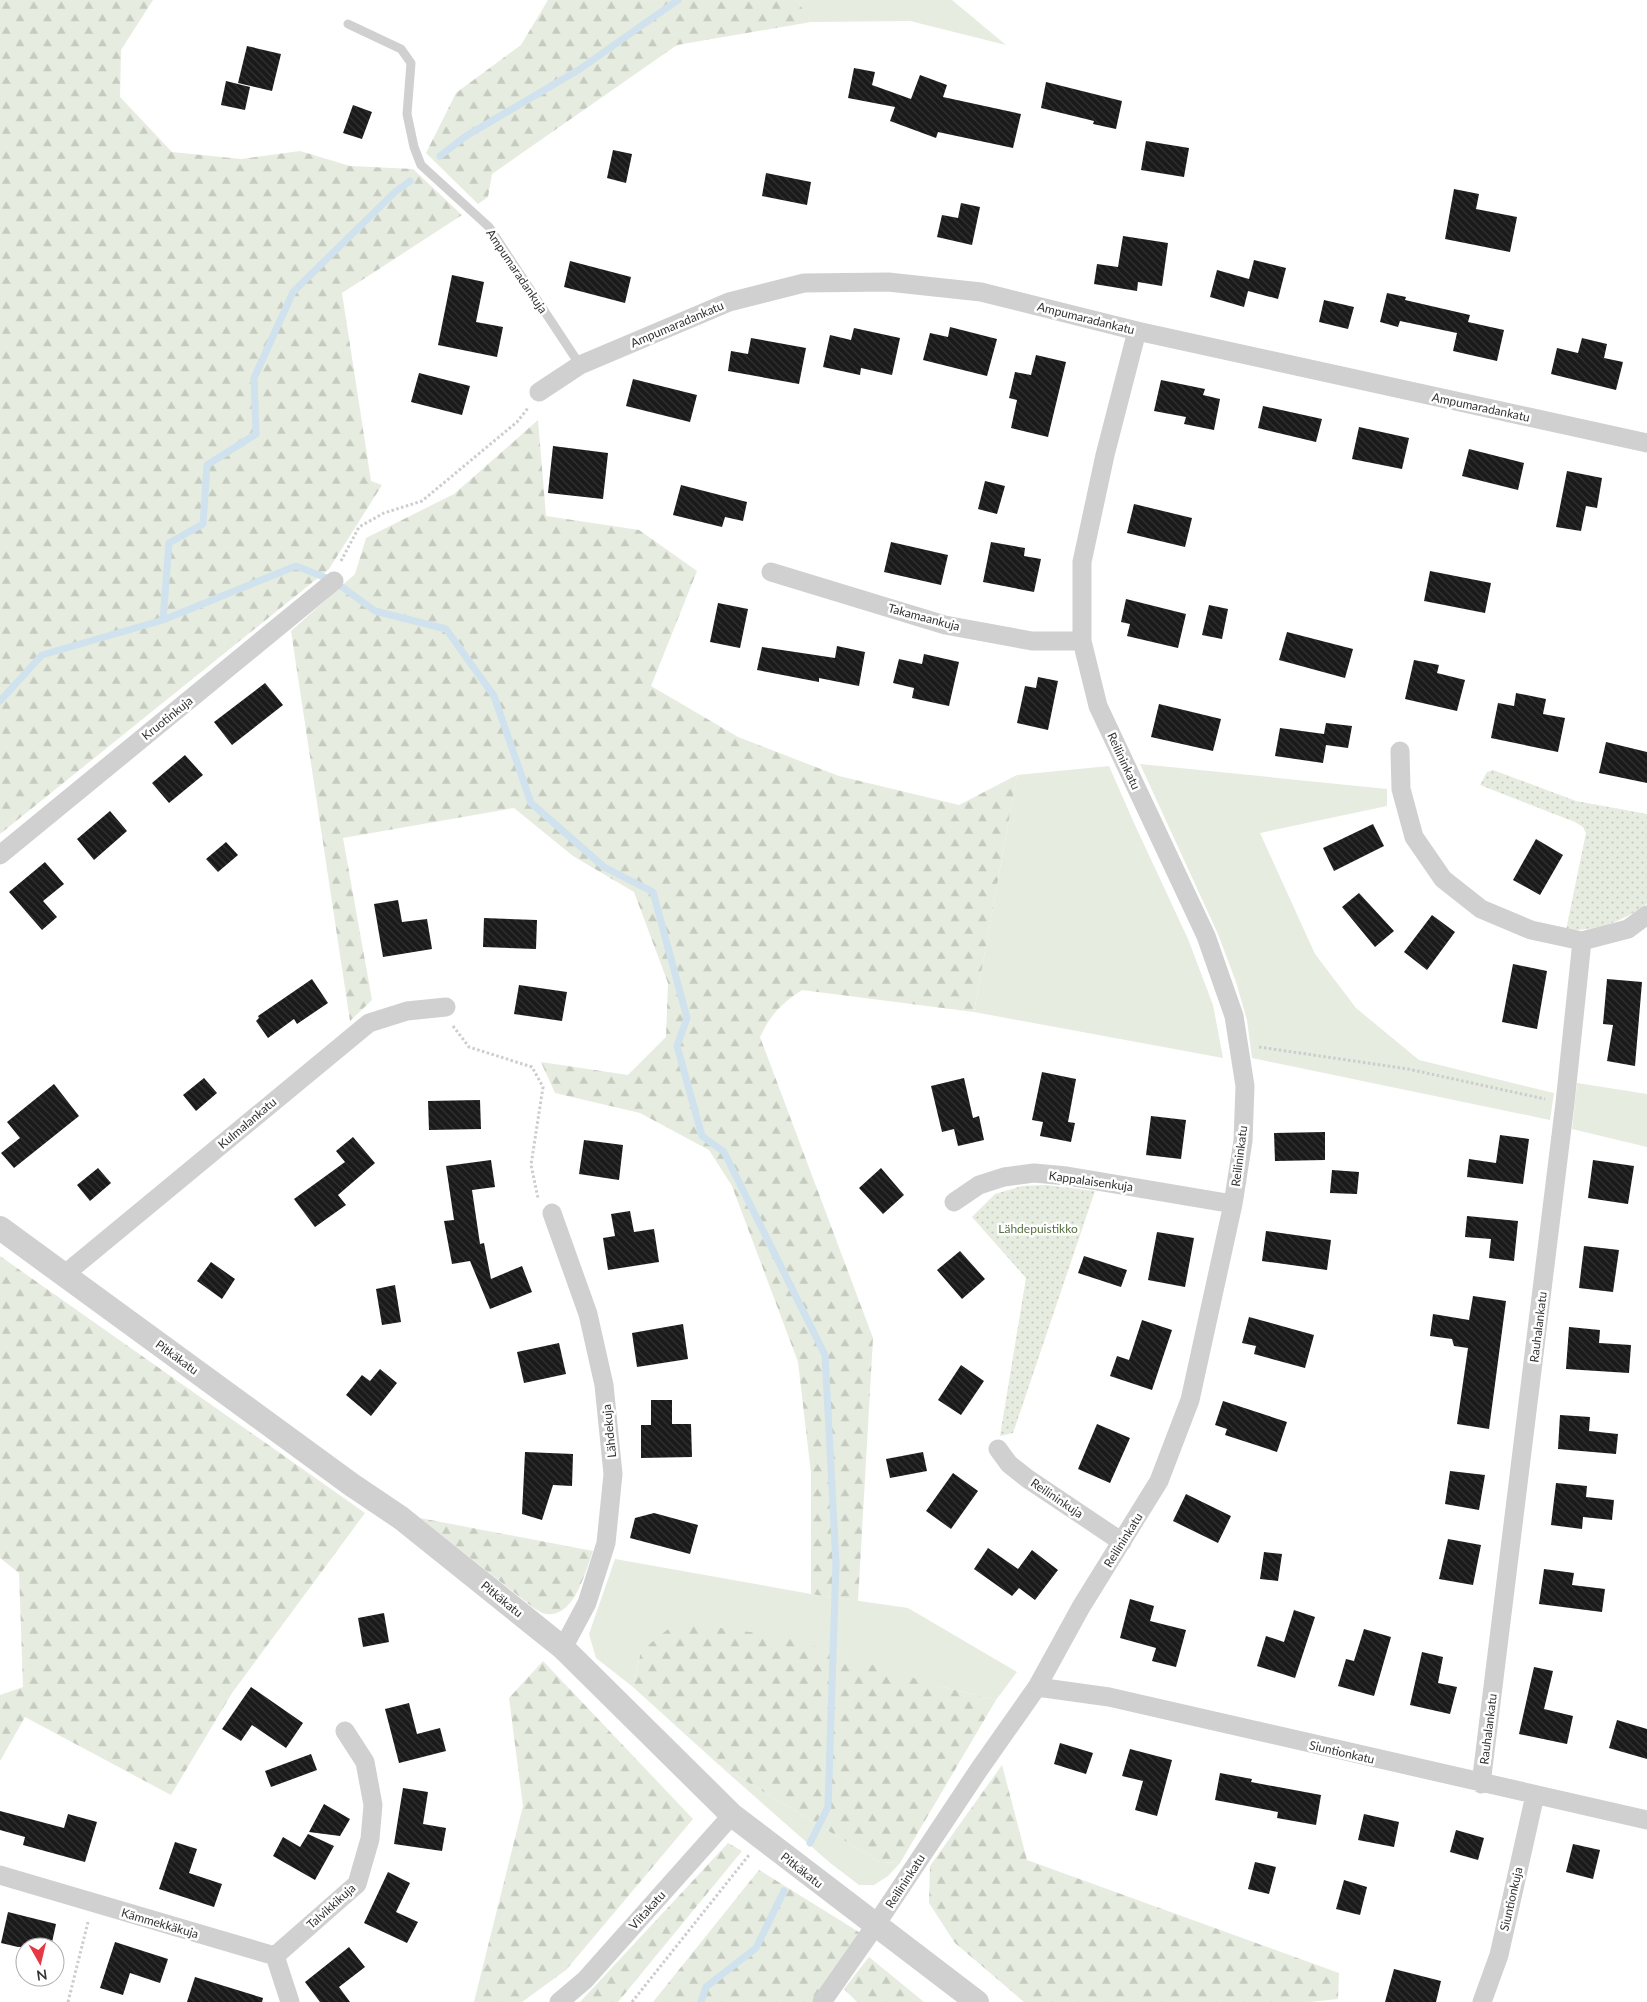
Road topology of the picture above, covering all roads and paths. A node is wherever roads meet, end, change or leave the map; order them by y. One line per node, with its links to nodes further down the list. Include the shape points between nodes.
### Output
1 (348, 24): 3 (lane, Ampumaradankuja, via 401,49 411,63 407,114 414,147 422,165 489,227)
2 (1137, 331): 3 (street, Ampumaradankatu, via 981,292 888,282 804,283 729,302); 5 (street, Ampumaradankatu); 8 (street, Reilininkatu, via 1082,562)
3 (580, 365): 4 (street, Ampumaradankatu)
4 (539, 392): 7 (path, via 517,422 422,501 384,513 359,527 344,553)
5 (1647, 443)
6 (771, 572): 8 (street, Takamaankuja, via 945,625 1032,641)
7 (334, 581): 10 (street, Kruotinkuja)
8 (1082, 641): 14 (street, Reilininkatu, via 1098,706 1206,936 1234,1016)
9 (1400, 751): 12 (street, via 1401,789 1414,837 1443,879 1481,909 1531,930)
10 (0, 855)
11 (1647, 915): 12 (street, via 1628,929)
12 (1582, 941): 15 (street, Rauhalankatu)
13 (446, 1007): 18 (path, via 454,1029 469,1047 532,1067 542,1088 531,1165 536,1197); 20 (street, Kulmalankatu, via 407,1011 369,1023)
14 (1240, 1044): 15 (path, via 1408,1069); 17 (street, Reilininkatu, via 1245,1086 1243,1141)
15 (1565, 1103): 26 (street, Rauhalankatu)
16 (954, 1202): 17 (street, Kappalaisenkuja, via 979,1185 1034,1173)
17 (1233, 1204): 22 (street, Reilininkatu, via 1190,1400 1159,1481)
18 (552, 1213): 23 (street, Lähdekuja, via 590,1323 604,1385 613,1474 606,1543 587,1602)
19 (0, 1228): 20 (street, Pitkäkatu)
20 (65, 1274): 23 (street, Pitkäkatu, via 401,1518)
21 (998, 1449): 22 (street, Reilininkuja, via 1022,1474)
22 (1122, 1542): 24 (street, Reilininkatu)
23 (563, 1648): 28 (street, Pitkäkatu)
24 (1037, 1687): 26 (street, Siuntionkatu, via 1108,1698); 33 (street, Reilininkatu)
25 (345, 1731): 34 (street, Talvikkikuja, via 365,1762 373,1805 370,1839 357,1884)
26 (1482, 1784): 27 (street, Siuntionkatu)
27 (1535, 1795): 29 (street, Siuntionkatu); 41 (street, Siuntionkuja, via 1498,1955)
28 (732, 1815): 30 (street, Pitkäkatu); 37 (street, Viitakatu, via 585,1980)
29 (1647, 1820)
30 (761, 1839): 33 (street, Pitkäkatu); 38 (path)
31 (0, 1875): 32 (street, Kämmekkäkuja)
32 (93, 1904): 34 (street, Kämmekkäkuja); 35 (path)
33 (875, 1926): 39 (street, Reilininkatu); 40 (street, Pitkäkatu)
34 (275, 1956): 36 (street)
35 (68, 2002)
36 (290, 2002)
37 (559, 2002)
38 (632, 2002)
39 (822, 2002)
40 (977, 2002)
41 (1482, 2002)

